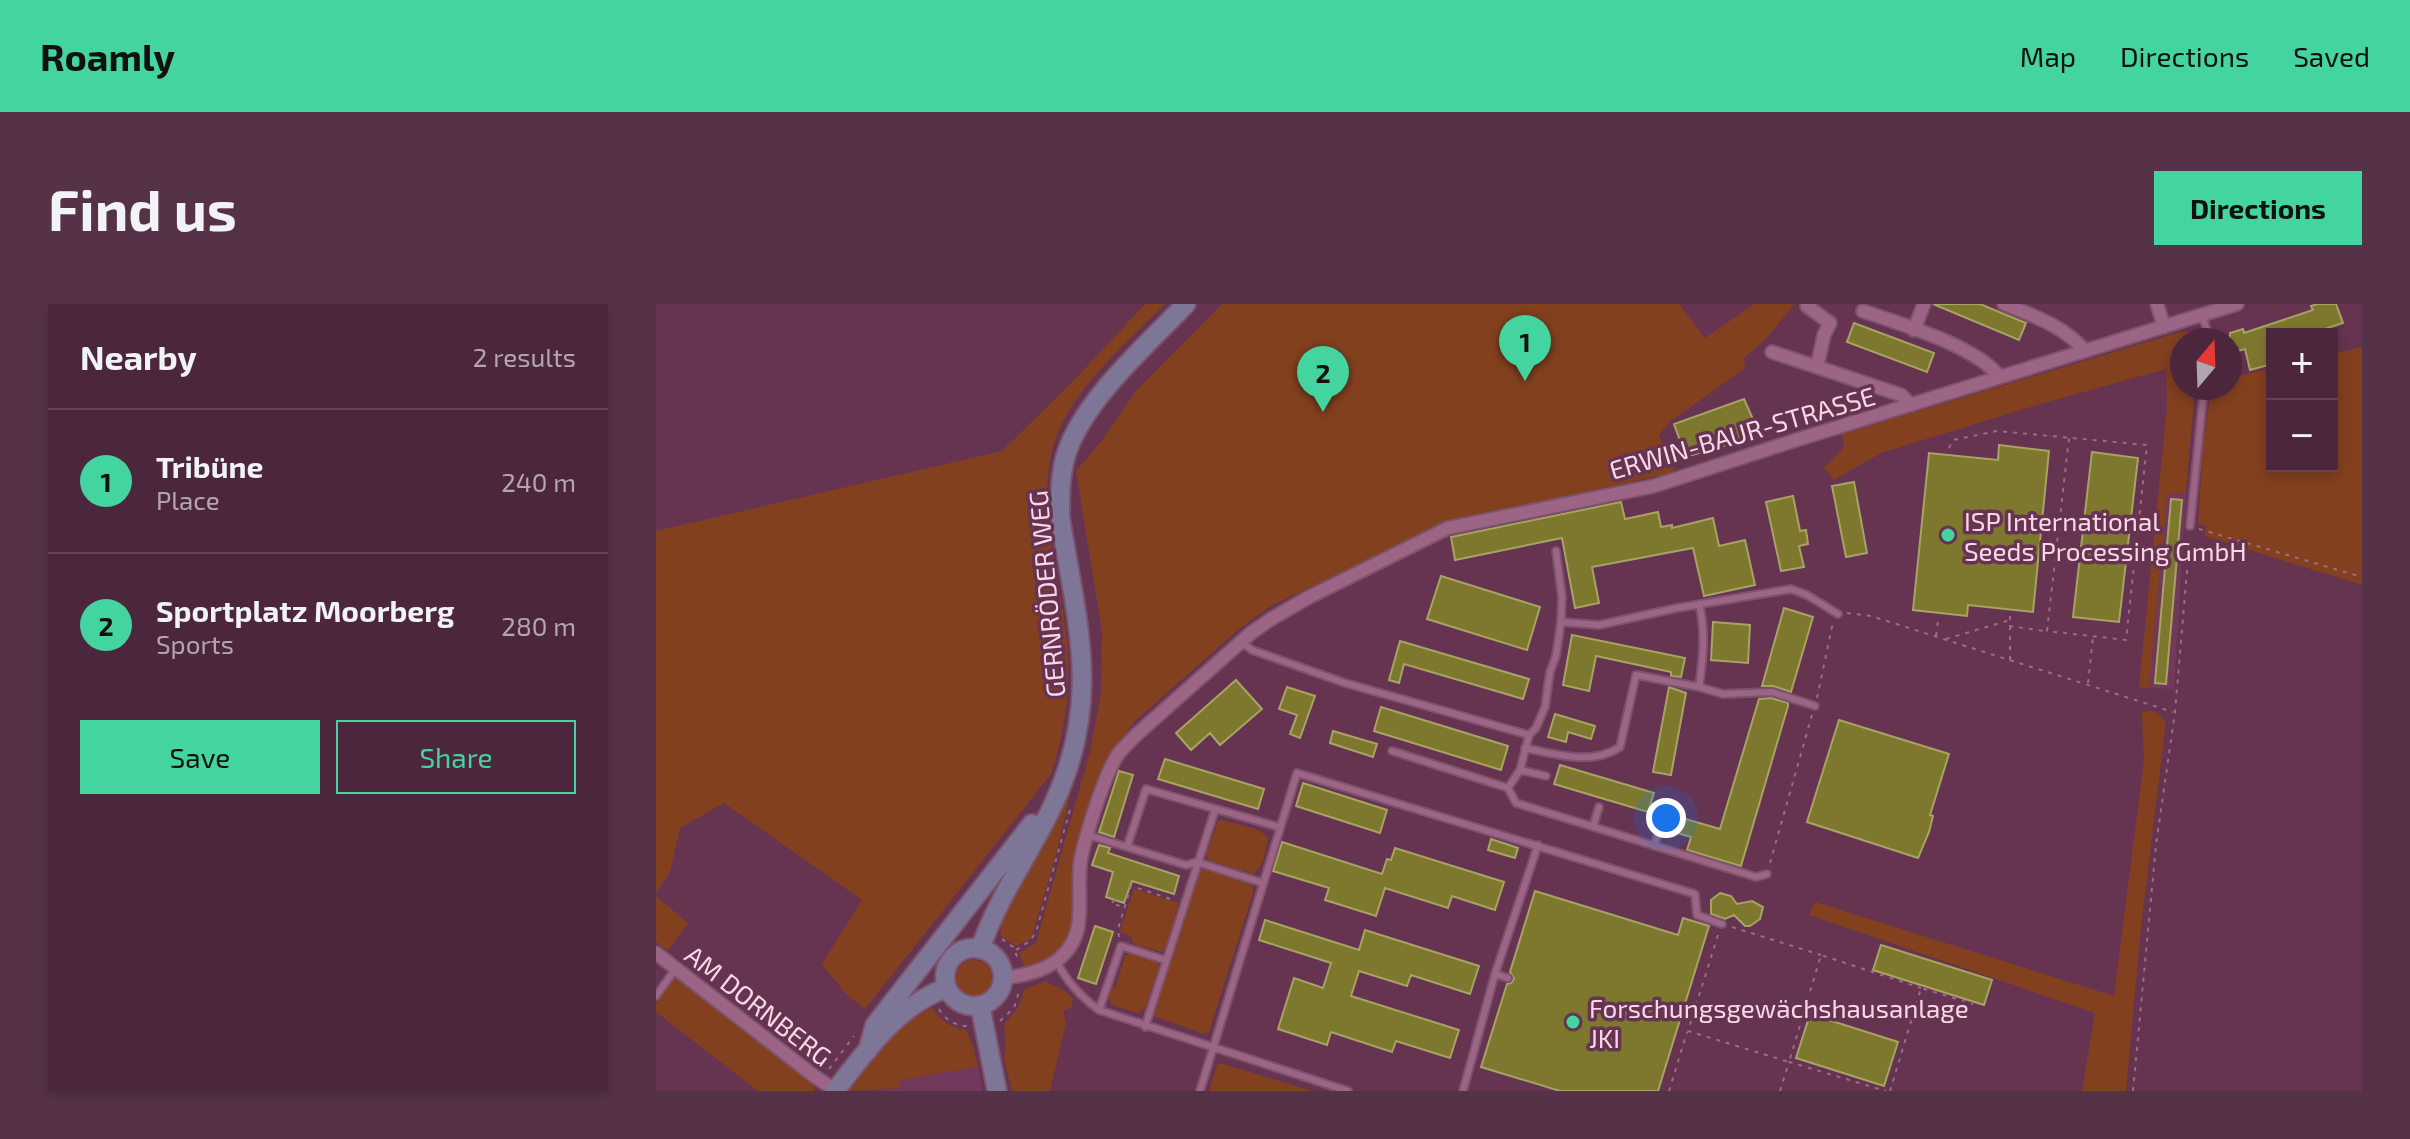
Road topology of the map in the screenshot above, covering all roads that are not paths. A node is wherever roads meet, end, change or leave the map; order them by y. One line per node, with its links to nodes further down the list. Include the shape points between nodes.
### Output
1 (1186, 304): 32 (main road, GERNRÖDER WEG, via 1105,390 1066,454 1060,517 1082,649 1083,693 1074,750)
2 (1924, 304): 11 (street)
3 (2004, 304): 12 (street, via 2072,336)
4 (2157, 304): 9 (street)
5 (2237, 304): 8 (street, ERWIN-BAUR-STRASSE)
6 (1807, 306): 14 (street, via 1830,323)
7 (1863, 311): 11 (street)
8 (2202, 316): 9 (street, ERWIN-BAUR-STRASSE); 10 (lane)
9 (2164, 327): 12 (street, ERWIN-BAUR-STRASSE)
10 (2206, 328)
11 (1914, 330): 15 (street, via 1974,355)
12 (2085, 351): 15 (street, ERWIN-BAUR-STRASSE)
13 (1772, 352): 14 (street)
14 (1817, 367): 17 (street, via 1901,395)
15 (2000, 377): 17 (street, ERWIN-BAUR-STRASSE)
16 (2203, 400): 18 (lane)
17 (1911, 405): 23 (street, ERWIN-BAUR-STRASSE, via 1654,486 1448,528 1309,597)
18 (2190, 526)
19 (1556, 551): 22 (lane)
20 (1699, 604): 21 (lane, via 1791,589); 22 (lane, via 1599,625); 24 (lane, via 1704,623)
21 (1838, 614)
22 (1561, 622): 26 (lane, via 1545,707)
23 (1241, 642): 26 (lane, via 1345,683); 38 (street, ERWIN-BAUR-STRASSE, via 1119,753)
24 (1699, 687): 25 (lane, via 1723,694 1772,692); 27 (lane, via 1636,675 1620,747 1609,754 1572,757)
25 (1815, 706)
26 (1529, 735): 27 (lane)
27 (1525, 748): 29 (lane)
28 (1392, 751): 31 (lane)
29 (1520, 770): 30 (lane); 31 (lane)
30 (1546, 776)
31 (1508, 788): 37 (lane, via 1516,803)
32 (1052, 807): 46 (main road, GERNRÖDER WEG, via 1005,889); 60 (main road, via 1033,823 886,1010)
33 (1599, 807): 37 (lane)
34 (1666, 809): 40 (lane)
35 (1215, 810): 36 (lane); 41 (lane, via 1146,789); 42 (lane)
36 (1279, 827): 39 (lane, via 1297,773); 44 (lane)
37 (1593, 827): 40 (lane)
38 (1087, 835): 41 (lane); 49 (street, ERWIN-BAUR-STRASSE, via 1078,925)
39 (1538, 845): 45 (lane, via 1695,894 1697,915); 51 (lane)
40 (1654, 846): 43 (lane, via 1756,877)
41 (1127, 847): 42 (lane, via 1186,865)
42 (1197, 862): 44 (lane); 48 (lane)
43 (1767, 874)
44 (1263, 883): 59 (lane)
45 (1722, 924)
46 (980, 949): 52 (main road, via 997,961); 54 (main road, via 953,957)
47 (656, 953): 50 (street, AM DORNBERG)
48 (1165, 960): 57 (lane, via 1121,946); 58 (lane)
49 (1057, 962): 52 (street, via 1030,975); 57 (lane)
50 (676, 968): 55 (lane); 61 (street, AM DORNBERG)
51 (1495, 974): 53 (lane); 65 (lane)
52 (1002, 978): 56 (main road, via 997,994)
53 (1508, 978)
54 (941, 995): 56 (main road); 60 (main road, via 917,1002)
55 (656, 996)
56 (980, 1005): 62 (main road)
57 (1099, 1010): 58 (lane)
58 (1145, 1027): 59 (lane)
59 (1213, 1048): 63 (lane); 64 (lane)
60 (868, 1050): 61 (main road)
61 (835, 1091)
62 (997, 1091)
63 (1200, 1091)
64 (1348, 1091)
65 (1463, 1091)

